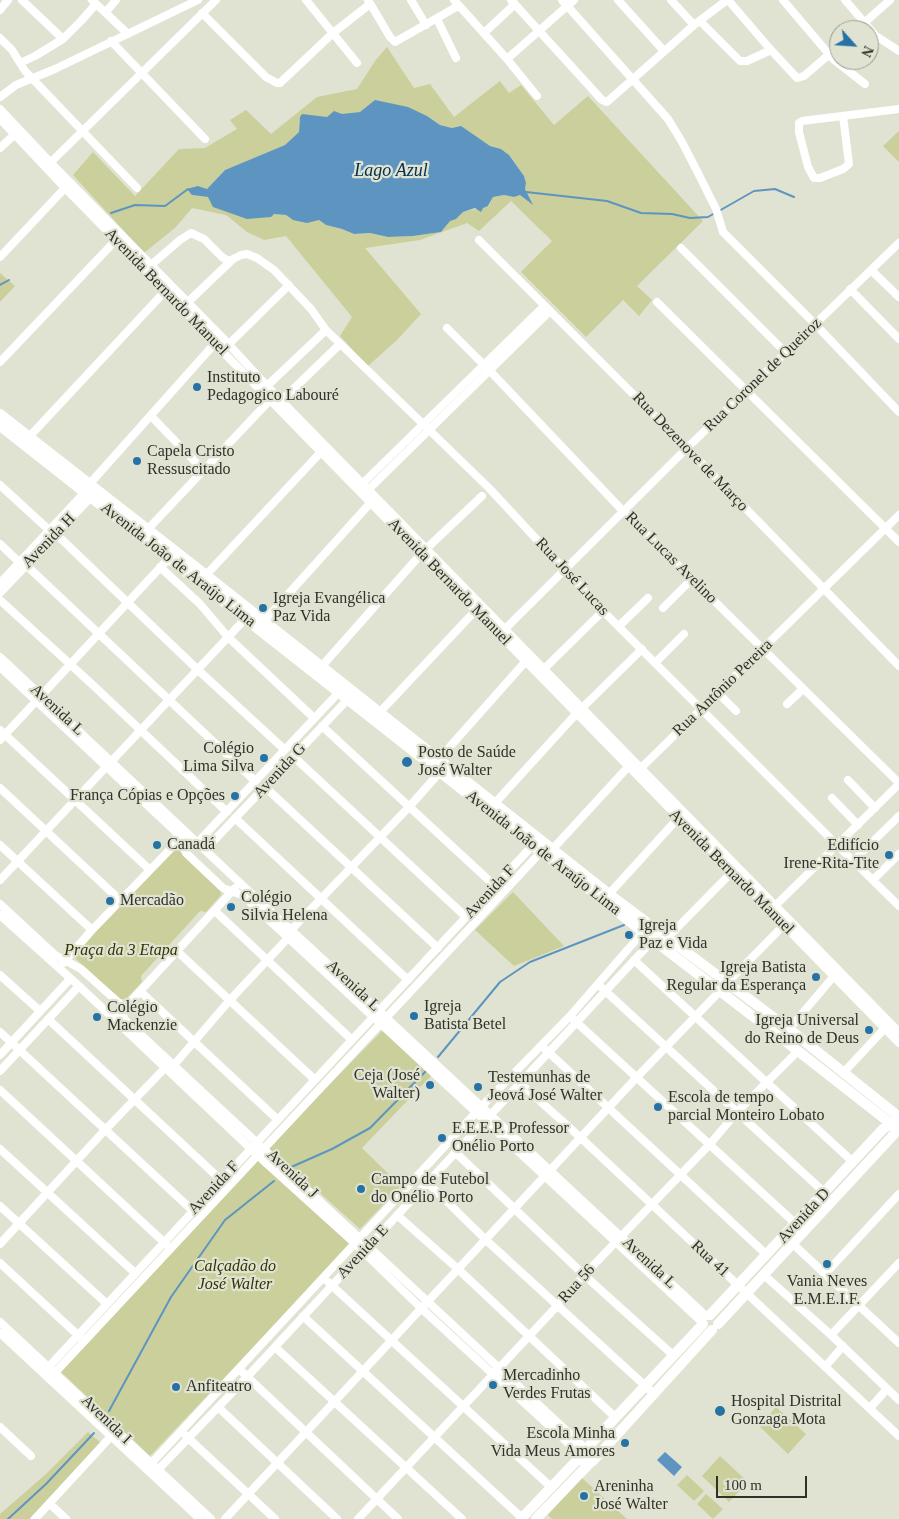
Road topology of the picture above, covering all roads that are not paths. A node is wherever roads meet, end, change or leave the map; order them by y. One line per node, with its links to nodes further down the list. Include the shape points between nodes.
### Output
1 (8, 0): 20 (street)
2 (22, 0): 33 (street)
3 (116, 0): 21 (street)
4 (198, 0): 31 (street)
5 (216, 0): 22 (street)
6 (306, 0): 29 (street)
7 (411, 0): 27 (street)
8 (574, 0): 19 (street)
9 (618, 0): 37 (street)
10 (671, 0): 26 (street)
11 (728, 0): 26 (street); 36 (street)
12 (782, 0): 39 (street)
13 (845, 0): 24 (street)
14 (890, 0): 25 (street)
15 (94, 2): 21 (street); 33 (street, via 81,21)
16 (369, 2): 27 (street, via 391,40 397,42); 29 (street)
17 (513, 2): 28 (street); 30 (street)
18 (456, 3): 23 (street); 30 (street)
19 (565, 3): 28 (street); 47 (street)
20 (0, 10)
21 (106, 12): 31 (street)
22 (202, 13): 29 (street, via 274,83 280,82); 45 (street)
23 (437, 19): 27 (street); 40 (street)
24 (862, 20)
25 (867, 20)
26 (697, 23): 36 (street, via 740,62); 37 (street)
27 (426, 25)
28 (540, 31): 41 (street); 47 (street, via 602,100 609,101)
29 (333, 33): 43 (street)
30 (484, 33): 41 (street)
31 (128, 34): 35 (street)
32 (0, 38): 42 (street)
33 (63, 38): 42 (street)
34 (879, 38): 38 (street)
35 (111, 42): 45 (street); 46 (street)
36 (771, 50): 39 (street, via 800,78)
37 (664, 51): 47 (street)
38 (899, 51)
39 (829, 54)
40 (456, 58)
41 (507, 59): 49 (street)
42 (20, 63): 46 (street)
43 (357, 63)
44 (847, 70): 48 (street)
45 (142, 75): 55 (street); 57 (street)
46 (33, 79): 50 (street, via 16,85); 55 (street)
47 (634, 79): 77 (street, via 668,119 682,142 716,209 725,235)
48 (865, 84)
49 (537, 96)
50 (0, 97)
51 (899, 108): 53 (street)
52 (0, 109): 59 (street, Avenida Bernardo Manuel)
53 (842, 116): 53 (street, via 798,123 808,167 814,178 849,164)
54 (0, 119): 56 (street, Avenida Bernardo Manuel)
55 (82, 131): 59 (street); 61 (street)
56 (15, 134): 58 (street); 59 (street, Avenida Bernardo Manuel)
57 (205, 139)
58 (0, 148)
59 (49, 165): 60 (street, Avenida Bernardo Manuel); 68 (street, Avenida Bernardo Manuel)
60 (65, 188): 62 (street, Avenida Bernardo Manuel); 66 (street)
61 (136, 188)
62 (116, 240): 71 (street, Avenida Bernardo Manuel); 87 (street)
63 (479, 240): 76 (street, Rua Dezenove de Março)
64 (899, 243): 69 (street, Rua Coronel de Queiroz)
65 (681, 248): 86 (street)
66 (0, 257)
67 (230, 262): 68 (street, via 204,239 191,233); 70 (street, Rua José Lucas, via 243,254 250,255 264,262); 74 (street)
68 (151, 265): 71 (street, Avenida Bernardo Manuel)
69 (871, 270): 72 (street, Rua Coronel de Queiroz); 73 (street)
70 (289, 285): 79 (street, Rua José Lucas); 83 (street)
71 (168, 288): 74 (street, Avenida Bernardo Manuel); 82 (street, Avenida Bernardo Manuel); 99 (street)
72 (850, 289): 77 (street, Rua Coronel de Queiroz); 81 (street)
73 (899, 297)
74 (188, 302): 80 (street, Avenida Bernardo Manuel)
75 (657, 302): 90 (street)
76 (547, 308): 88 (street); 100 (street, Rua Dezenove de Março)
77 (815, 324): 86 (street, Rua Coronel de Queiroz); 93 (street)
78 (447, 328): 88 (street, Rua Lucas Avelino)
79 (326, 330): 84 (street, Rua José Lucas); 89 (street)
80 (221, 336): 82 (street, Avenida H); 83 (street, Avenida Bernardo Manuel)
81 (899, 339)
82 (215, 343): 85 (street, Avenida Bernardo Manuel); 95 (street, Avenida H)
83 (229, 344): 85 (street); 89 (street, Avenida Bernardo Manuel)
84 (340, 344): 92 (street); 96 (street, Rua José Lucas)
85 (222, 350): 91 (street, Avenida Bernardo Manuel)
86 (786, 353): 90 (street, Rua Coronel de Queiroz)
87 (0, 362)
88 (487, 368): 96 (street); 108 (street, Rua Lucas Avelino)
89 (267, 386): 92 (street, Avenida Bernardo Manuel)
90 (748, 390): 100 (street, Rua Coronel de Queiroz); 110 (street)
91 (271, 400): 98 (street, Avenida Bernardo Manuel); 102 (street)
92 (282, 400): 98 (street, Avenida Bernardo Manuel)
93 (899, 412)
94 (0, 414): 99 (main road, Avenida João de Araújo Lima)
95 (151, 416): 102 (street); 105 (street, Avenida H)
96 (427, 427): 104 (street); 119 (street, Rua José Lucas, via 489,488)
97 (1, 428): 105 (main road, Avenida João de Araújo Lima)
98 (308, 433): 101 (street, Avenida Bernardo Manuel); 104 (street, Avenida Bernardo Manuel)
99 (29, 437): 105 (main road, Avenida João de Araújo Lima)
100 (687, 448): 108 (street, Rua Coronel de Queiroz); 124 (street, Rua Dezenove de Março)
101 (321, 452): 104 (street, Avenida Bernardo Manuel); 120 (street)
102 (204, 471): 111 (street)
103 (0, 485): 112 (street)
104 (363, 489): 107 (street, Avenida Bernardo Manuel)
105 (91, 491): 111 (main road, Avenida João de Araújo Lima); 112 (street, Avenida H); 116 (main road, Avenida João de Araújo Lima)
106 (482, 496): 115 (street)
107 (373, 500): 115 (street, Avenida Bernardo Manuel); 133 (street)
108 (624, 511): 119 (street, Rua Coronel de Queiroz); 121 (street, Rua Lucas Avelino)
109 (899, 515): 110 (street, Rua Antônio Pereira)
110 (886, 528): 113 (street); 124 (street, Rua Antônio Pereira)
111 (148, 529): 120 (main road, Avenida João de Araújo Lima)
112 (52, 532): 117 (street, Avenida H); 128 (street)
113 (899, 542)
114 (0, 544): 117 (street)
115 (424, 551): 123 (street, Avenida Bernardo Manuel); 145 (street)
116 (169, 558): 118 (street); 132 (main road, Avenida João de Araújo Lima)
117 (23, 563): 122 (street, Avenida H); 125 (street, Avenida H); 136 (street)
118 (160, 568): 128 (street); 138 (street, via 200,604)
119 (564, 570): 131 (street, Rua José Lucas); 135 (street, Rua Coronel de Queiroz)
120 (206, 575): 133 (main road, Avenida João de Araújo Lima)
121 (692, 579): 129 (street); 140 (street, Rua Lucas Avelino)
122 (0, 583)
123 (458, 586): 130 (street, Avenida Bernardo Manuel); 135 (street, Avenida Bernardo Manuel)
124 (824, 590): 140 (street, Rua Antônio Pereira); 146 (street, Rua Dezenove de Março)
125 (0, 593)
126 (648, 598): 134 (street)
127 (0, 600): 144 (street)
128 (128, 602): 136 (street); 148 (street)
129 (663, 608)
130 (476, 610): 135 (street, Avenida Bernardo Manuel); 160 (street)
131 (602, 611): 134 (street, Rua José Lucas); 149 (street)
132 (246, 618): 138 (street); 150 (main road, Avenida João de Araújo Lima)
133 (264, 621): 145 (main road, Avenida João de Araújo Lima)
134 (619, 626): 139 (street, Rua José Lucas)
135 (502, 631): 142 (street, Avenida Bernardo Manuel); 149 (street, Avenida Bernardo Manuel)
136 (99, 632): 144 (street); 155 (street)
137 (684, 634): 143 (street)
138 (228, 637): 148 (street); 161 (street)
139 (642, 649): 143 (street, Rua José Lucas); 158 (street)
140 (763, 650): 151 (street, Rua Lucas Avelino); 152 (street, Rua Antônio Pereira)
141 (0, 657): 154 (street, Avenida L)
142 (526, 661): 158 (street, Avenida Bernardo Manuel); 167 (street)
143 (655, 663): 157 (street, Rua José Lucas)
144 (70, 664): 154 (street); 163 (street)
145 (322, 666): 150 (main road, Avenida João de Araújo Lima)
146 (899, 666)
147 (0, 667): 154 (street, Avenida L)
148 (198, 669): 155 (street); 165 (street)
149 (544, 669): 158 (street, Avenida Bernardo Manuel)
150 (342, 689): 153 (main road, Avenida João de Araújo Lima); 161 (street, Avenida G)
151 (803, 689): 156 (street); 175 (street, Rua Lucas Avelino)
152 (718, 693): 157 (street, Rua Antônio Pereira); 159 (street)
153 (351, 696): 160 (main road, Avenida João de Araújo Lima); 162 (street, Avenida G); 171 (main road, Avenida João de Araújo Lima)
154 (39, 698): 164 (street); 168 (street, Avenida L)
155 (169, 699): 163 (street); 174 (street)
156 (787, 704)
157 (701, 709): 170 (street, Rua Antônio Pereira); 195 (street, Rua José Lucas)
158 (580, 711): 169 (street, Avenida Bernardo Manuel); 170 (street, Avenida Bernardo Manuel); 181 (street)
159 (736, 711)
160 (380, 712): 167 (main road, Avenida João de Araújo Lima)
161 (314, 718): 165 (street, Avenida G)
162 (322, 726): 166 (street, Avenida G); 182 (street)
163 (140, 731): 168 (street); 184 (street)
164 (2, 735): 180 (street)
165 (284, 749): 174 (street, Avenida G)
166 (294, 757): 177 (street, Avenida G); 191 (street)
167 (439, 759): 172 (main road, Avenida João de Araújo Lima)
168 (109, 764): 180 (street); 190 (street, Avenida L); 192 (street, Avenida L)
169 (628, 767): 170 (street); 185 (street, Avenida Bernardo Manuel); 196 (street)
170 (641, 768): 185 (street, Avenida Bernardo Manuel)
171 (440, 772): 172 (main road, Avenida João de Araújo Lima); 182 (street)
172 (452, 775): 176 (main road, Avenida João de Araújo Lima)
173 (848, 780): 183 (street)
174 (255, 781): 184 (street, Avenida G)
175 (899, 783): 183 (street)
176 (465, 786): 181 (main road, Avenida João de Araújo Lima); 196 (main road, Avenida João de Araújo Lima)
177 (265, 787): 187 (street, Avenida G); 201 (street)
178 (0, 788): 189 (street)
179 (832, 798): 188 (street)
180 (76, 800): 189 (street); 202 (street)
181 (495, 803): 196 (main road, Avenida João de Araújo Lima)
182 (410, 806): 191 (street); 208 (street)
183 (875, 808): 188 (street)
184 (226, 812): 193 (street, Avenida G)
185 (681, 815): 203 (street, Avenida Bernardo Manuel); 207 (street, Avenida Bernardo Manuel); 210 (street)
186 (899, 816): 200 (street)
187 (235, 818): 197 (street, Avenida G); 211 (street)
188 (858, 825): 195 (street)
189 (45, 831): 199 (street); 212 (street)
190 (187, 833): 192 (street); 193 (street, Avenida L)
191 (380, 837): 201 (street); 218 (street)
192 (180, 839): 202 (street); 209 (street, Avenida L, via 186,853 223,888)
193 (198, 842): 197 (street, Avenida L)
194 (0, 845): 199 (street)
195 (837, 846): 200 (street, Rua José Lucas); 214 (street)
196 (543, 848): 208 (street, Avenida F); 210 (main road, Avenida João de Araújo Lima); 223 (main road, Avenida João de Araújo Lima); 250 (street, Avenida F)
197 (205, 850): 206 (street, Avenida L)
198 (899, 854): 205 (street)
199 (18, 861): 204 (street); 222 (street)
200 (853, 861): 205 (street, Rua José Lucas)
201 (351, 867): 211 (street); 227 (street)
202 (150, 870): 212 (street)
203 (732, 872): 207 (street, Avenida Bernardo Manuel); 225 (street)
204 (0, 880)
205 (872, 880): 215 (street, Rua José Lucas)
206 (240, 883): 209 (street); 220 (street, Avenida L)
207 (748, 883): 214 (street, Avenida Bernardo Manuel); 219 (street, Avenida Bernardo Manuel)
208 (495, 886): 218 (street, Avenida F)
209 (233, 891): 216 (street); 220 (street, Avenida L)
210 (609, 894): 225 (main road, Avenida João de Araújo Lima)
211 (321, 898): 221 (street); 236 (street)
212 (120, 901): 222 (street)
213 (0, 904): 231 (street, Avenida J, via 54,955)
214 (776, 905): 255 (street, Avenida Bernardo Manuel)
215 (899, 906)
216 (215, 911): 228 (street); 229 (street)
217 (0, 915): 232 (street, Avenida J)
218 (466, 917): 227 (street, Avenida F)
219 (784, 925): 234 (street, Avenida Bernardo Manuel); 237 (street)
220 (282, 926): 221 (street, Avenida L); 224 (street, Avenida L)
221 (292, 929): 245 (street, Avenida L)
222 (92, 930): 231 (street)
223 (643, 932): 226 (main road, Avenida João de Araújo Lima); 238 (street, Avenida E)
224 (288, 938): 229 (street); 249 (street, Avenida L)
225 (667, 938): 237 (main road, Avenida João de Araújo Lima)
226 (653, 940): 230 (street, Avenida E); 242 (main road, Avenida João de Araújo Lima)
227 (438, 948): 236 (street, Avenida F)
228 (178, 952): 241 (street); 243 (street)
229 (268, 960): 243 (street); 259 (street)
230 (634, 960): 240 (street, Avenida E); 248 (street)
231 (65, 961): 232 (street); 246 (street, Avenida J, via 78,967 119,1003)
232 (58, 968): 235 (street, Avenida J)
233 (0, 975): 244 (street)
234 (834, 976): 255 (street, Avenida Bernardo Manuel); 256 (street)
235 (70, 979): 239 (street, Avenida J); 244 (street)
236 (408, 980): 245 (street, Avenida F)
237 (728, 983): 256 (main road, Avenida João de Araújo Lima)
238 (599, 984): 240 (street); 247 (street, Avenida E)
239 (78, 986): 251 (street); 252 (street, Avenida J)
240 (605, 991): 253 (street, Avenida E); 264 (street)
241 (141, 992): 246 (street); 260 (street)
242 (719, 992): 248 (street); 266 (main road, Avenida João de Araújo Lima)
243 (229, 1001): 260 (street); 275 (street)
244 (40, 1011): 261 (street)
245 (380, 1011): 249 (street, Avenida F); 250 (street, Avenida L)
246 (121, 1012): 252 (street); 269 (street, Avenida J)
247 (570, 1016): 253 (street); 263 (street, Avenida E)
248 (694, 1016): 264 (street); 276 (street)
249 (373, 1017): 254 (street, Avenida L); 259 (street, Avenida F)
250 (387, 1018): 254 (street, Avenida F); 281 (street, Avenida L)
251 (48, 1020): 265 (street); 279 (street)
252 (114, 1020): 269 (street, Avenida J)
253 (577, 1022): 267 (street, Avenida E); 274 (street)
254 (382, 1024): 281 (street, Avenida L); 290 (street, Avenida F)
255 (887, 1025): 258 (street, Avenida Bernardo Manuel); 262 (street, Avenida Bernardo Manuel); 273 (street)
256 (790, 1029): 273 (main road, Avenida João de Araújo Lima)
257 (0, 1032): 261 (street)
258 (899, 1032)
259 (352, 1040): 275 (street, Avenida F)
260 (194, 1042): 270 (street); 284 (street)
261 (11, 1043): 265 (street); 268 (street)
262 (899, 1043)
263 (540, 1046): 267 (street); 281 (street, Avenida E)
264 (666, 1046): 274 (street); 282 (street)
265 (19, 1050): 272 (street); 286 (street)
266 (798, 1051): 276 (street, Rua 56); 285 (main road, Avenida João de Araújo Lima)
267 (549, 1052): 277 (street, Avenida E); 280 (street)
268 (0, 1055)
269 (162, 1059): 270 (street, Avenida J); 271 (street, Avenida J)
270 (174, 1065): 288 (street, Avenida J)
271 (165, 1068): 279 (street); 292 (street, Avenida J)
272 (0, 1070)
273 (844, 1072): 285 (main road, Avenida João de Araújo Lima)
274 (637, 1077): 280 (street); 289 (street)
275 (315, 1080): 284 (street, Avenida F)
276 (765, 1082): 282 (street, Rua 56); 296 (street)
277 (520, 1083): 283 (street, Avenida E); 287 (street, Rua 41)
278 (0, 1090): 295 (street)
279 (134, 1100): 286 (street); 300 (street)
280 (608, 1108): 287 (street); 299 (street)
281 (480, 1109): 283 (street, Avenida L); 298 (street, Avenida E)
282 (736, 1112): 289 (street, Rua 56); 303 (street)
283 (488, 1117): 293 (street, Avenida E); 297 (street, Avenida L)
284 (278, 1120): 288 (street, Avenida F)
285 (898, 1123): 296 (main road, Avenida D, via 883,1130); 317 (main road, Avenida D)
286 (105, 1130): 295 (street); 308 (street)
287 (581, 1138): 297 (street); 305 (street, Rua 41)
288 (258, 1142): 290 (street, Avenida J); 292 (street, Avenida F)
289 (710, 1144): 299 (street, Rua 56); 311 (street)
290 (265, 1148): 294 (street, Avenida F); 314 (street, Avenida J)
291 (0, 1149): 302 (street)
292 (251, 1149): 294 (street, Avenida J); 300 (street, Avenida F)
293 (455, 1152): 301 (street, Avenida E); 307 (street)
294 (258, 1156): 314 (street, Avenida J); 318 (street, Avenida F)
295 (76, 1162): 302 (street); 315 (street)
296 (853, 1162): 303 (main road, Avenida D)
297 (548, 1173): 307 (street); 313 (street, Avenida L)
298 (420, 1175): 301 (street); 314 (street, Avenida E)
299 (680, 1175): 305 (street, Rua 56); 320 (street)
300 (221, 1180): 308 (street, Avenida F)
301 (428, 1183): 309 (street, Avenida E); 312 (street)
302 (48, 1192): 310 (street); 324 (street)
303 (824, 1194): 311 (main road, Avenida D)
304 (899, 1194): 325 (street)
305 (652, 1205): 313 (street, Rua 56); 330 (street, Rua 41)
306 (0, 1206): 310 (street)
307 (516, 1209): 312 (street); 326 (street)
308 (193, 1211): 315 (street, Avenida F)
309 (397, 1216): 319 (street, Avenida E); 323 (street)
310 (20, 1224): 316 (street); 332 (street)
311 (796, 1224): 320 (main road, Avenida D)
312 (486, 1240): 323 (street); 333 (street)
313 (619, 1240): 326 (street, Rua 56); 338 (street, Avenida L)
314 (358, 1241): 319 (street, Avenida J); 328 (street, Avenida E)
315 (164, 1242): 318 (street); 324 (street, Avenida F)
316 (0, 1244)
317 (792, 1244): 325 (street); 327 (main road, Avenida D)
318 (172, 1249): 344 (street, Avenida F)
319 (366, 1249): 329 (street, Avenida E); 335 (street, Avenida J)
320 (767, 1255): 330 (main road, Avenida D)
321 (0, 1263): 340 (street)
322 (898, 1265): 334 (street)
323 (458, 1269): 335 (street); 342 (street)
324 (135, 1273): 332 (street, Avenida F)
325 (825, 1274): 334 (street)
326 (584, 1275): 333 (street, Rua 56); 348 (street)
327 (764, 1275): 331 (main road, Avenida D); 341 (street)
328 (323, 1278): 329 (street); 351 (street, Avenida E)
329 (332, 1285): 336 (street, Avenida E); 343 (street)
330 (738, 1286): 331 (street, Rua 41); 338 (main road, Avenida D)
331 (746, 1293): 338 (main road, Avenida D); 350 (street, Rua 41)
332 (106, 1304): 340 (street, Avenida F)
333 (558, 1305): 342 (street, Rua 56); 357 (street)
334 (859, 1305): 341 (street); 345 (street)
335 (426, 1306): 343 (street); 353 (street, Avenida J)
336 (303, 1316): 347 (street, Avenida E); 352 (street)
337 (0, 1322): 349 (street, Avenida I)
338 (709, 1322): 348 (main road, Avenida D); 359 (main road, Avenida D)
339 (0, 1333): 354 (street, Avenida I)
340 (77, 1335): 344 (street); 349 (street, Avenida F)
341 (831, 1335): 346 (street)
342 (528, 1336): 353 (street, Rua 56); 365 (street)
343 (392, 1340): 352 (street); 362 (street)
344 (84, 1342): 355 (street, Avenida F)
345 (899, 1343)
346 (843, 1346): 350 (street); 358 (street)
347 (275, 1347): 356 (street, Avenida E); 361 (street)
348 (673, 1356): 357 (main road, Avenida D)
349 (48, 1366): 354 (street, Avenida F); 355 (street, Avenida I)
350 (825, 1366): 364 (street, Rua 41)
351 (238, 1369): 356 (street); 367 (street, Avenida E)
352 (363, 1371): 361 (street); 371 (street)
353 (497, 1371): 362 (street, Rua 56); 373 (street, Avenida J)
354 (42, 1372): 355 (street, Avenida I)
355 (52, 1376): 368 (street, Avenida I)
356 (247, 1377): 363 (street, Avenida E); 369 (street)
357 (645, 1386): 359 (street); 365 (main road, Avenida D)
358 (887, 1389): 360 (street); 364 (street)
359 (653, 1393): 375 (main road, Avenida D)
360 (898, 1397)
361 (335, 1402): 369 (street); 378 (street)
362 (462, 1407): 371 (street, Rua 56); 380 (street)
363 (218, 1408): 372 (street, Avenida E); 376 (street)
364 (870, 1408): 370 (street, Rua 41)
365 (616, 1417): 373 (main road, Avenida D)
366 (0, 1427): 374 (street)
367 (180, 1431): 372 (street); 377 (street, Avenida E)
368 (114, 1433): 377 (street, Avenida I); 383 (street)
369 (306, 1433): 376 (street); 382 (street)
370 (899, 1436)
371 (434, 1437): 378 (street, Rua 56); 385 (street)
372 (188, 1438): 379 (street, Avenida E); 381 (street)
373 (583, 1452): 375 (main road, via 584,1462); 380 (main road, Avenida D)
374 (31, 1456)
375 (592, 1460): 386 (main road, Avenida D)
376 (278, 1464): 381 (street); 393 (street)
377 (149, 1466): 379 (street, Avenida I)
378 (406, 1468): 382 (street, Rua 56); 396 (street)
379 (156, 1472): 389 (street, Avenida I); 390 (street, Avenida I)
380 (551, 1487): 384 (main road, Avenida D)
381 (249, 1495): 391 (street); 392 (street)
382 (376, 1499): 394 (street, Rua 56); 395 (street)
383 (50, 1504): 387 (street); 388 (street)
384 (530, 1510): 385 (main road, Avenida D); 386 (street)
385 (522, 1518)
386 (538, 1518)
387 (35, 1519)
388 (66, 1519)
389 (200, 1519)
390 (211, 1519)
391 (225, 1519)
392 (275, 1519)
393 (337, 1519)
394 (358, 1519)
395 (398, 1519)
396 (462, 1519)

